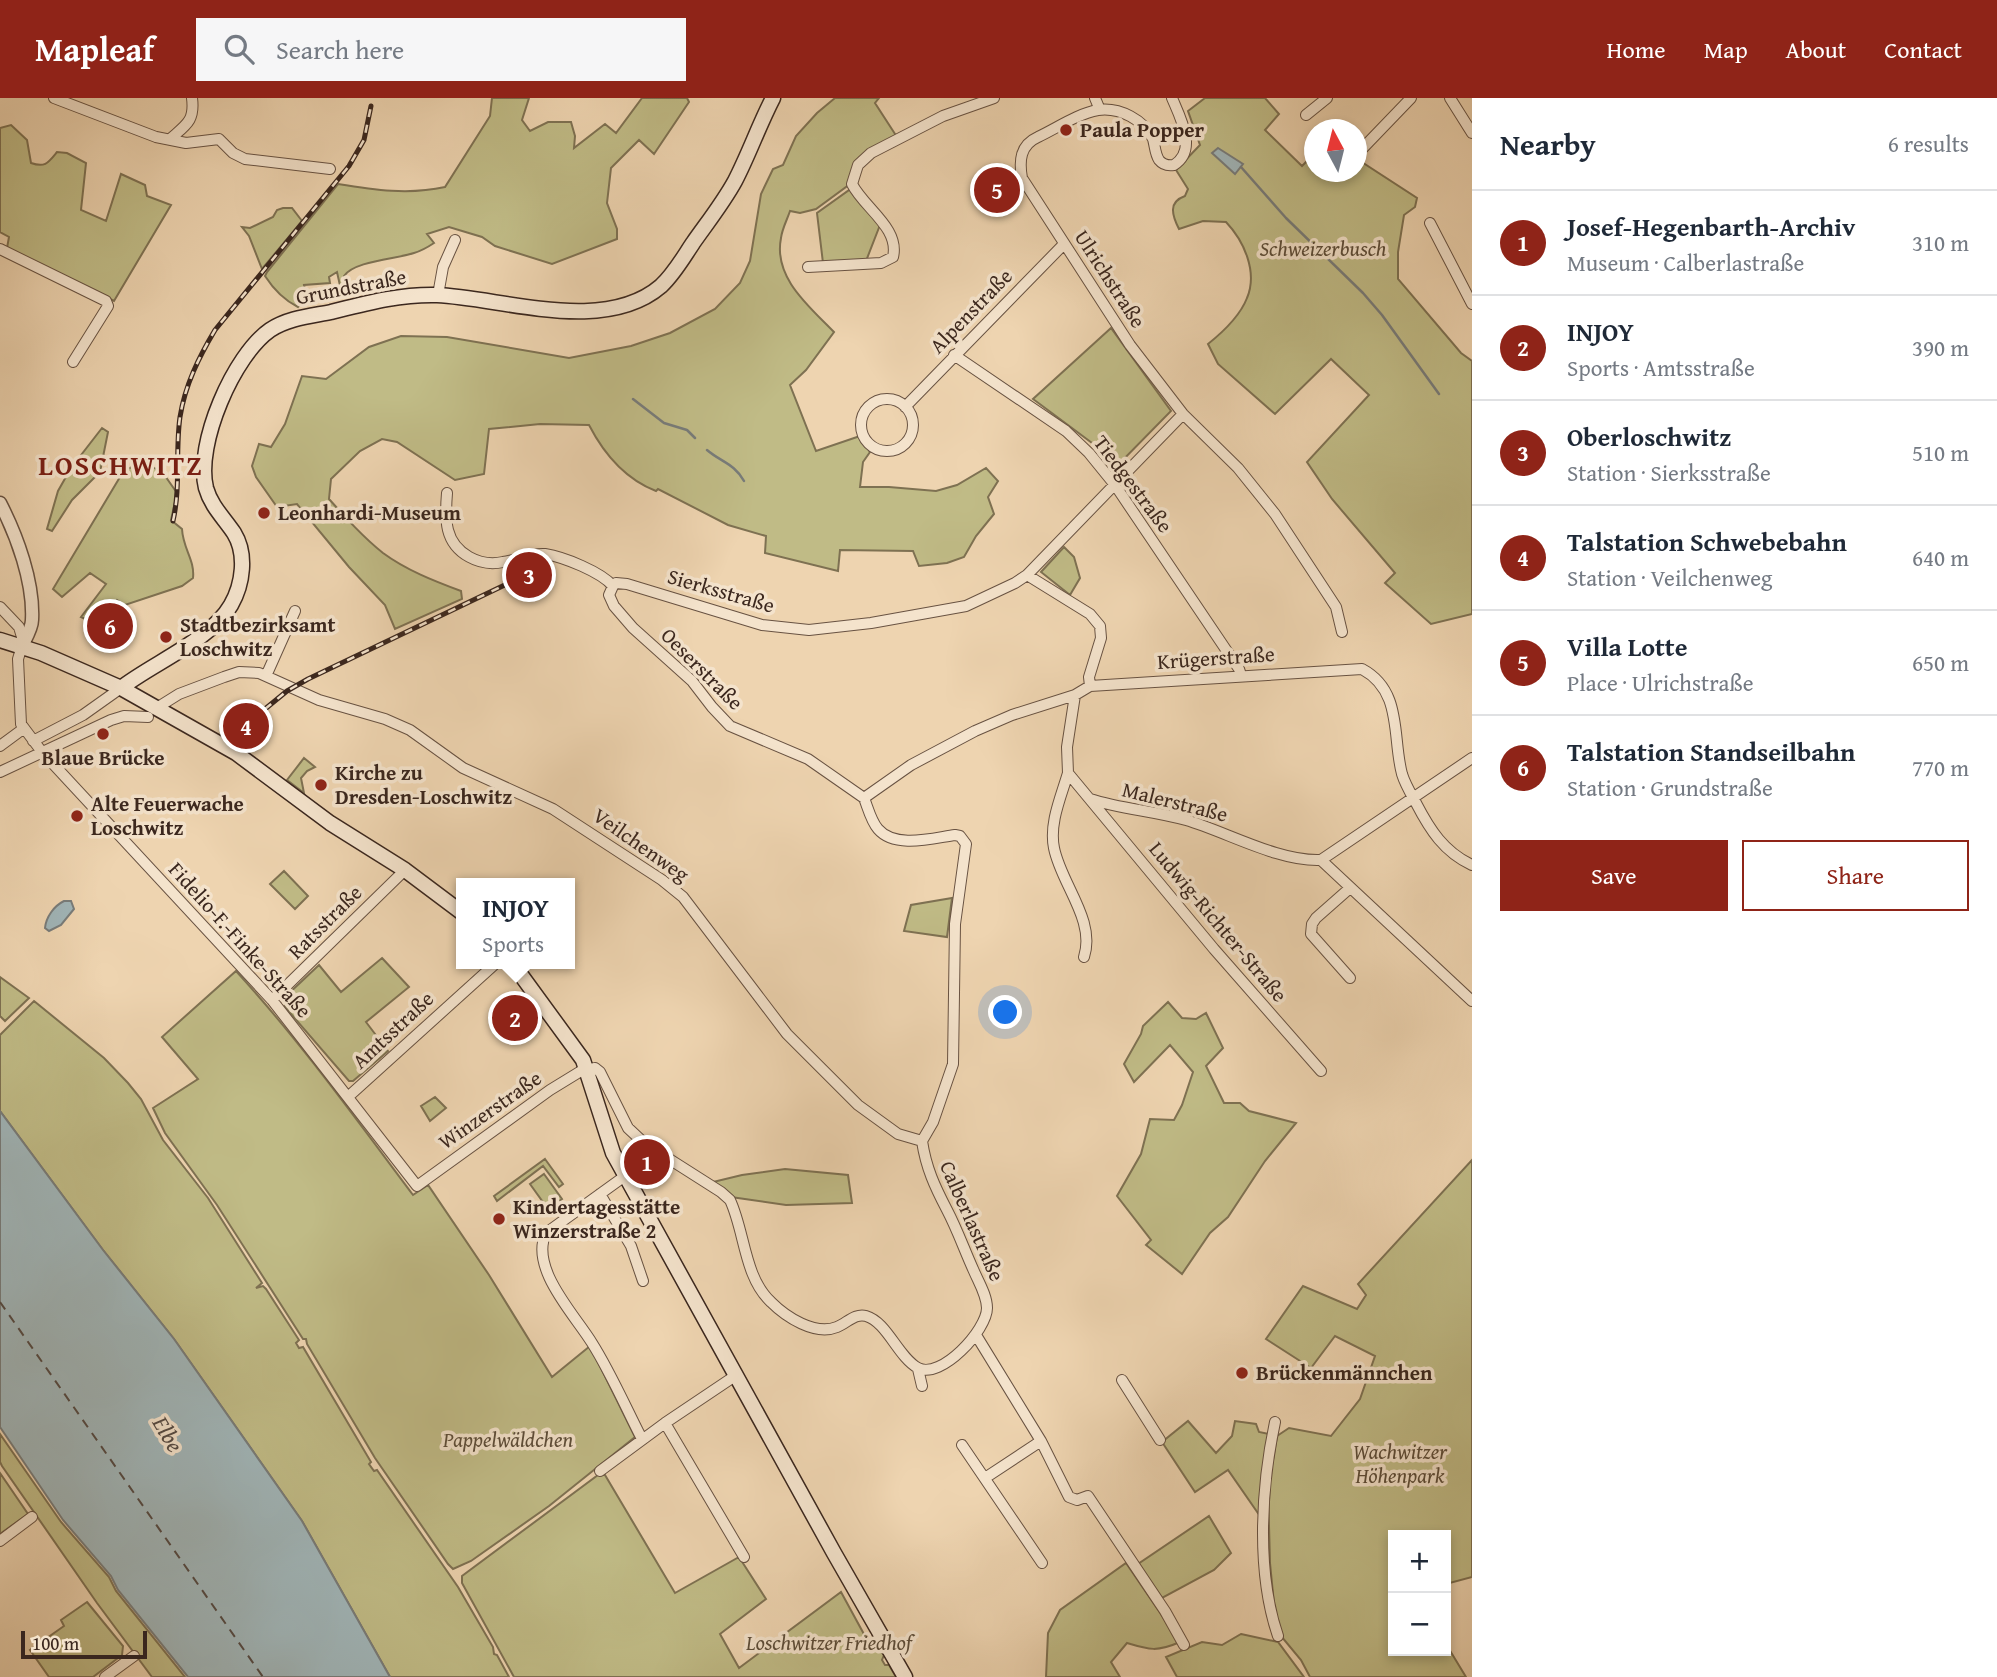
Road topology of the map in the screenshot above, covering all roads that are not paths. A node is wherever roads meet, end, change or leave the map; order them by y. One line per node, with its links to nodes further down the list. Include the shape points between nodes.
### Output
1 (54, 98): 13 (street)
2 (192, 98): 13 (street, via 190,120)
3 (773, 98): 21 (main road, Grundstraße, via 734,183 671,275 647,296 615,307 573,311)
4 (994, 98): 20 (street, via 943,116 871,153 858,165 852,184 891,233 894,257 881,263)
5 (1095, 98): 10 (street)
6 (1172, 98): 10 (street, via 1186,141 1178,163 1169,166 1158,159 1152,138 1140,122)
7 (1327, 98): 11 (street)
8 (1411, 98): 14 (street)
9 (1450, 98): 12 (street)
10 (1100, 110): 18 (street, Ulrichstraße, via 1031,140 1019,164 1022,178)
11 (1307, 115)
12 (1472, 133)
13 (170, 139): 15 (street, via 194,144 219,139 245,159)
14 (1367, 144)
15 (330, 169)
16 (1430, 223): 22 (street)
17 (455, 240): 21 (street)
18 (1064, 244): 23 (street, Alpenstraße); 26 (street, Ulrichstraße, via 1130,345)
19 (0, 249): 24 (street, via 106,301)
20 (808, 267)
21 (438, 295): 37 (main road, Grundstraße, via 388,298 295,319 272,329 254,345 216,410 204,464 212,503 239,543 242,570 237,591 225,614 209,629)
22 (1470, 297)
23 (954, 355): 25 (street, Alpenstraße); 27 (street, Tiedgestraße, via 1066,431)
24 (73, 362)
25 (905, 407): 25 (street, via 913,427 907,443 887,452 867,444 860,423 868,406 889,399)
26 (1183, 414): 27 (street); 34 (street, Ulrichstraße, via 1238,468 1275,514 1336,607)
27 (1115, 485): 30 (street); 39 (street, Tiedgestraße)
28 (447, 493): 31 (street, Sierksstraße, via 447,528 457,548 478,561 504,562 546,554 601,575)
29 (0, 503): 36 (street, via 30,591 32,623)
30 (1030, 571): 31 (street, Sierksstraße, via 966,606 809,631 762,625 627,584); 40 (street, via 1100,626)
31 (613, 586): 51 (street, Oeserstraße, via 614,606 692,681 730,726 796,753)
32 (0, 607): 36 (street, via 19,627)
33 (295, 611): 38 (street)
34 (1342, 632)
35 (0, 640): 36 (main road)
36 (22, 646): 41 (main road); 44 (street, via 18,659)
37 (145, 672): 41 (main road, Grundstraße); 43 (main road)
38 (266, 676): 43 (street, Veilchenweg, via 239,672 179,694); 68 (street, Veilchenweg, via 319,700 410,730 463,768 553,809 662,880 684,897 786,1034 858,1105 898,1134)
39 (1241, 676): 40 (street, Krügerstraße); 53 (street, Krügerstraße, via 1354,668 1374,675 1393,708 1403,776)
40 (1090, 686): 42 (street, Krügerstraße)
41 (121, 688): 43 (main road); 45 (street, via 83,715)
42 (1075, 695): 50 (street); 51 (street, Krügerstraße, via 995,722 928,755)
43 (151, 710): 47 (street, via 111,720); 56 (main road, via 236,752 330,823)
44 (23, 729): 45 (street, Fidelio-F.-Finke-Straße); 46 (street)
45 (33, 741): 47 (street, Fidelio-F.-Finke-Straße)
46 (0, 746)
47 (42, 752): 49 (street); 63 (street, Fidelio-F.-Finke-Straße)
48 (1472, 758): 53 (street)
49 (0, 772)
50 (1068, 773): 52 (street); 59 (street, via 1053,823 1054,846 1082,916 1088,940)
51 (864, 798): 68 (street, via 876,827 887,836 910,840 955,835 966,844 955,924 953,1063)
52 (1087, 798): 54 (street, Malerstraße, via 1184,820 1297,860); 66 (street, Ludwig-Richter-Straße)
53 (1413, 798): 54 (street); 55 (street, Krügerstraße, via 1441,844)
54 (1321, 860): 57 (street)
55 (1472, 866)
56 (405, 870): 58 (main road); 63 (street, Ratsstraße)
57 (1350, 888): 62 (street, via 1319,914 1311,934); 64 (street)
58 (456, 908)
59 (1084, 957)
60 (489, 969): 67 (street, Amtsstraße)
61 (517, 969): 65 (main road)
62 (1350, 978)
63 (272, 1000): 67 (street, Fidelio-F.-Finke-Straße)
64 (1472, 1001)
65 (587, 1069): 69 (main road, via 608,1140); 70 (street, Winzerstraße); 74 (street, via 600,1072 621,1118 638,1137 730,1200 755,1279 771,1303 793,1319 824,1329 867,1316)
66 (1321, 1071)
67 (349, 1096): 70 (street, Fidelio-F.-Finke-Straße)
68 (922, 1141): 73 (street, Calberlastraße, via 927,1170 985,1298 986,1317)
69 (625, 1176): 71 (street); 75 (main road)
70 (417, 1186)
71 (600, 1194): 72 (street, via 631,1246); 80 (street, via 545,1233 541,1245 555,1290 593,1344)
72 (643, 1281)
73 (976, 1335): 74 (street, Calberlastraße, via 944,1366); 82 (street)
74 (918, 1368): 77 (street)
75 (735, 1376): 79 (street); 94 (main road)
76 (1122, 1380): 81 (street)
77 (922, 1386)
78 (1275, 1422): 90 (street, via 1264,1510 1269,1600)
79 (665, 1423): 80 (street); 88 (street)
80 (642, 1439): 84 (street)
81 (1160, 1440)
82 (1041, 1441): 85 (street); 91 (street, via 1069,1497 1088,1496)
83 (962, 1445): 85 (street)
84 (600, 1471)
85 (985, 1478): 89 (street)
86 (32, 1517): 87 (street)
87 (0, 1541)
88 (744, 1557)
89 (1042, 1563)
90 (1278, 1636)
91 (1184, 1645)
92 (134, 1656): 93 (street)
93 (105, 1677)
94 (905, 1677)

